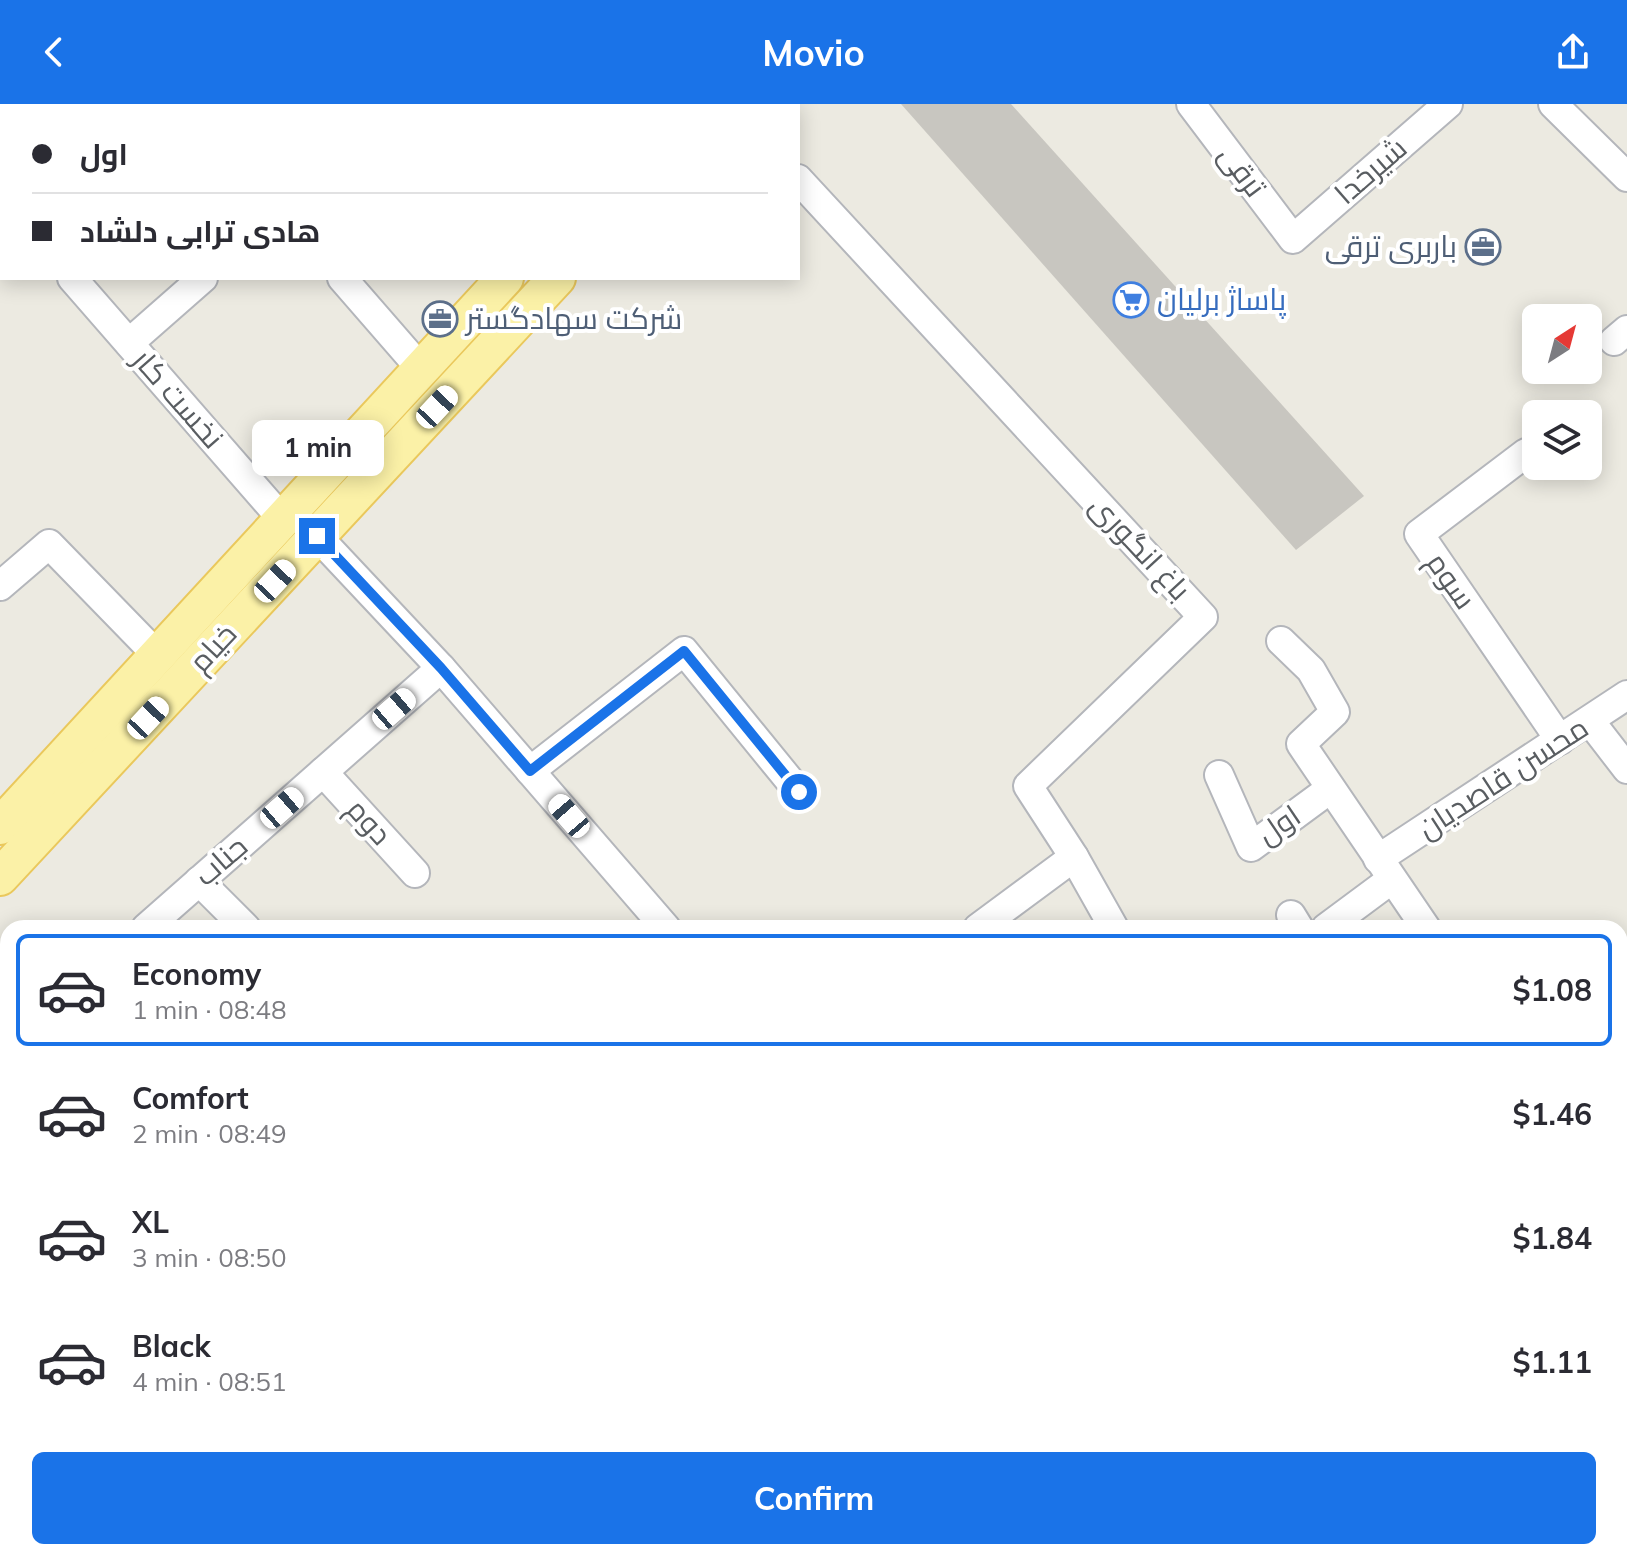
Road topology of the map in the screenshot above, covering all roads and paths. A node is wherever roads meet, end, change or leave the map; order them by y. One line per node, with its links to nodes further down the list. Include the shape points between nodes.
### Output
1 (1191, 104): 6 (street, ترقی)
2 (1448, 104): 6 (street, شیرخدا)
3 (1553, 104): 4 (street)
4 (1627, 177)
5 (800, 181): 31 (street, باغ انگوری, via 1203,617 1028,786)
6 (1293, 239)
7 (74, 280): 12 (street, نخست کار)
8 (201, 280): 12 (street)
9 (344, 280): 13 (street)
10 (503, 280): 13 (main road)
11 (555, 280): 16 (main road, خیام)
12 (129, 343): 15 (street, نخست کار)
13 (422, 370): 15 (main road)
14 (1522, 456): 23 (street, سوم, via 1419,534)
15 (283, 520): 19 (main road)
16 (317, 536): 20 (street); 34 (main road, خیام)
17 (0, 586): 19 (street, via 49,544)
18 (1281, 641): 28 (street, via 1311,670 1335,712 1301,744)
19 (158, 656): 30 (main road)
20 (441, 668): 25 (street); 26 (street, جناب)
21 (1627, 695): 22 (street, محسن قاصدیان)
22 (1590, 721): 23 (street, محسن قاصدیان); 24 (street)
23 (1560, 740): 32 (street, محسن قاصدیان)
24 (1627, 769)
25 (530, 771): 29 (street, via 684,651); 38 (street)
26 (323, 772): 33 (street, دوم); 35 (street, جناب)
27 (1219, 775): 28 (street, اول, via 1251,847)
28 (1330, 789): 32 (street)
29 (799, 792)
30 (0, 826)
31 (1074, 857): 39 (street); 40 (street, باغ انگوری)
32 (1385, 869): 41 (street); 42 (street)
33 (415, 873)
34 (0, 877)
35 (199, 881): 36 (street, جناب); 37 (street)
36 (155, 920)
37 (238, 920)
38 (659, 920)
39 (989, 920)
40 (1109, 920)
41 (1334, 920)
42 (1420, 920)

